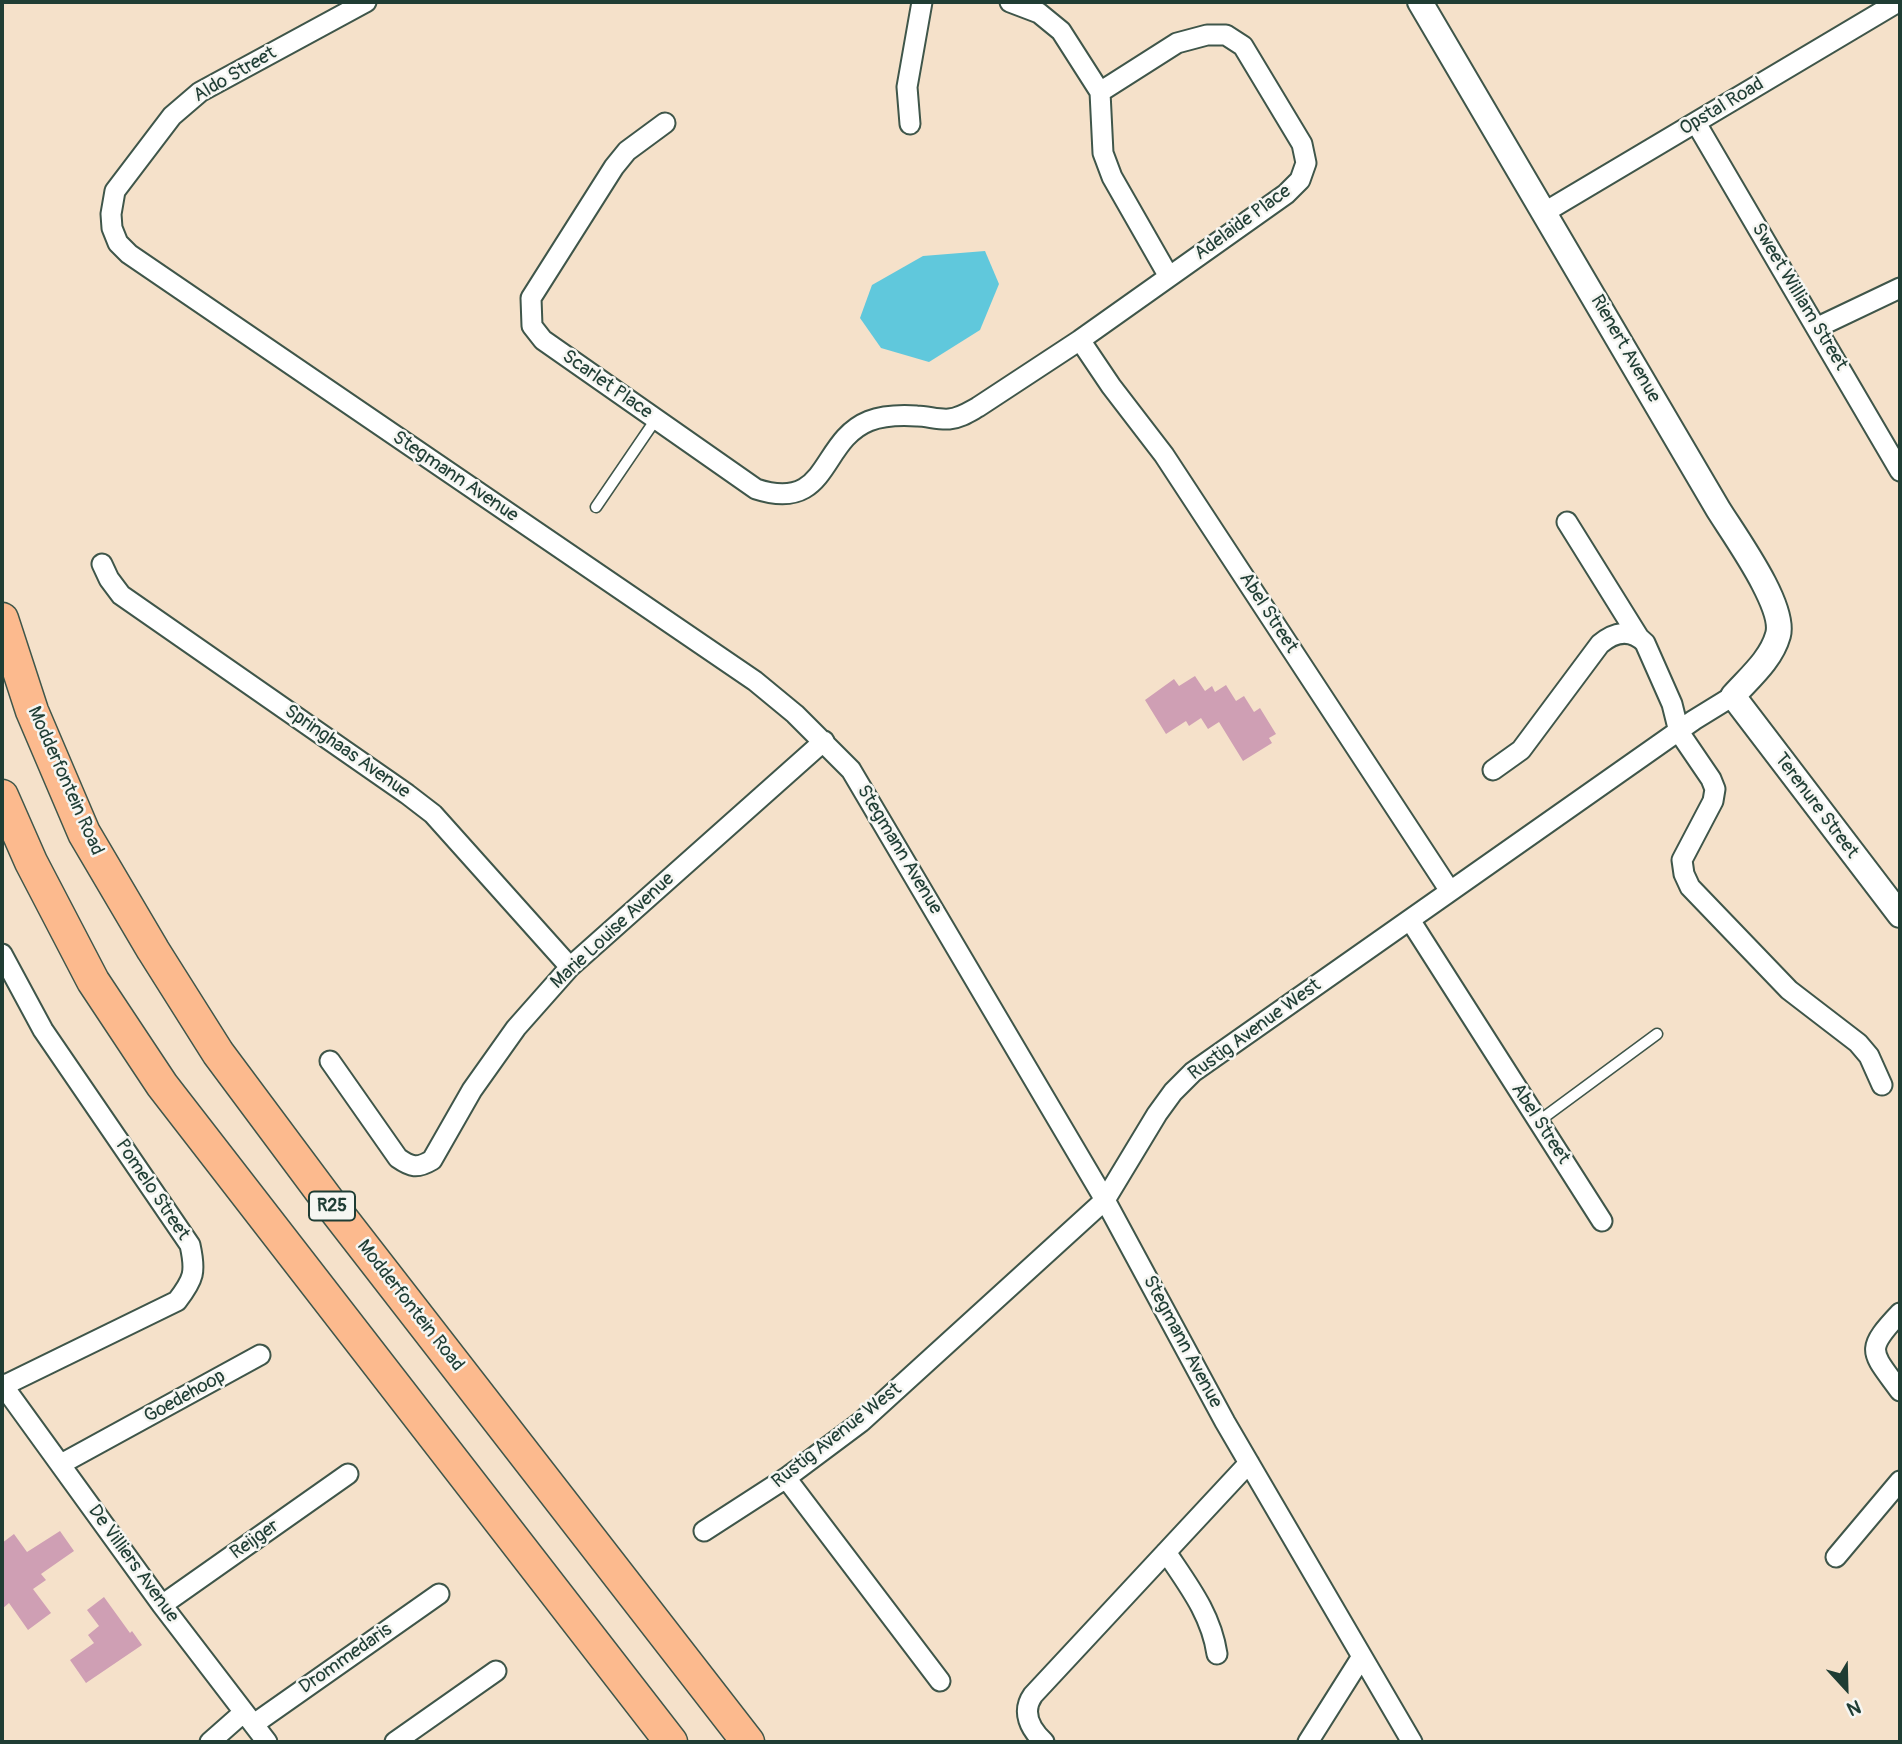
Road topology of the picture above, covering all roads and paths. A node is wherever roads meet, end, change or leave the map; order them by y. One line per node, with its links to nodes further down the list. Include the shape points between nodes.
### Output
1 (366, 2): 11 (street, Aldo Street, via 200,92 173,116 115,191)
2 (922, 2): 9 (street, via 907,87)
3 (1010, 2): 6 (street, via 1040,13 1062,31)
4 (1420, 2): 10 (street, Rienert Avenue)
5 (1898, 2): 8 (street, Opstal Road)
6 (1100, 92): 12 (street, via 1103,153); 12 (street, Adelaide Place, via 1177,43 1226,35 1243,46 1302,144 1306,163 1300,180 1286,194)
7 (665, 122): 17 (street, Scarlet Place, via 614,167 531,298 530,312 532,326 543,340)
8 (1696, 123): 10 (street, Opstal Road); 14 (street, Sweet William Street)
9 (910, 124)
10 (1545, 212): 24 (street, Rienert Avenue, via 1777,611 1779,633 1769,655)
11 (111, 214): 26 (street, Stegmann Avenue, via 115,236 129,254 755,681)
12 (1168, 275): 15 (street, Adelaide Place)
13 (1900, 288): 14 (street)
14 (1818, 327): 18 (street, Sweet William Street)
15 (1080, 340): 16 (street, Adelaide Place, via 964,415); 29 (street, Abel Street, via 1164,455)
16 (888, 418): 17 (street, Scarlet Place, via 854,430 802,491 774,495 756,489)
17 (656, 419): 19 (lane)
18 (1900, 471)
19 (596, 507)
20 (1567, 522): 23 (street)
21 (102, 564): 33 (street, Springhaas Avenue, via 121,595 433,814)
22 (2, 619): 63 (main road, Modderfontein Road / R25, via 32,711 84,833 218,1053)
23 (1638, 636): 25 (street, via 1672,704); 27 (street, via 1616,634 1600,645 1521,750)
24 (1733, 696): 25 (street, Rustig Avenue West); 30 (street, Terenure Street)
25 (1679, 732): 29 (street, Rustig Avenue West); 36 (street, via 1715,789 1682,860 1690,887 1789,990 1858,1043)
26 (824, 741): 33 (street, Marie Louise Avenue); 38 (street, Stegmann Avenue, via 851,770)
27 (1493, 770)
28 (2, 796): 62 (main road, via 93,981 162,1085)
29 (1450, 891): 31 (street, Rustig Avenue West)
30 (1900, 915)
31 (1410, 920): 37 (street, Abel Street); 38 (street, Rustig Avenue West, via 1193,1072 1172,1092)
32 (2, 954): 42 (street, Pomelo Street, via 43,1030 190,1245 195,1267 190,1285 177,1301)
33 (570, 967): 35 (street, Marie Louise Avenue, via 516,1028 472,1090 432,1160 421,1166 409,1167 398,1158)
34 (1657, 1034): 37 (lane)
35 (330, 1061)
36 (1882, 1085)
37 (1539, 1121): 39 (street, Abel Street)
38 (1105, 1200): 44 (street, Stegmann Avenue); 47 (street, Rustig Avenue West, via 870,1415)
39 (1602, 1221)
40 (1900, 1313): 43 (street, via 1875,1341 1881,1366)
41 (260, 1355): 45 (street, Goedehoop)
42 (2, 1385): 45 (street, De Villiers Avenue)
43 (1900, 1391)
44 (1249, 1463): 50 (street); 55 (street, Stegmann Avenue)
45 (61, 1464): 53 (street, De Villiers Avenue)
46 (348, 1474): 53 (street, Reijger)
47 (786, 1478): 49 (street, Rustig Avenue West); 57 (street)
48 (1900, 1481): 51 (street)
49 (704, 1531)
50 (1166, 1552): 54 (street, via 1204,1609); 64 (street, via 1032,1695 1027,1713 1030,1726)
51 (1836, 1558)
52 (439, 1594): 58 (street, Drommedaris)
53 (162, 1605): 58 (street, De Villiers Avenue)
54 (1217, 1654)
55 (1361, 1658): 65 (street); 66 (street, Stegmann Avenue)
56 (496, 1671): 61 (street)
57 (940, 1681)
58 (249, 1718): 59 (street, Drommedaris); 60 (street, De Villiers Avenue)
59 (210, 1742)
60 (267, 1742)
61 (396, 1742)
62 (671, 1742)
63 (748, 1742)
64 (1044, 1742)
65 (1308, 1742)
66 (1412, 1742)

